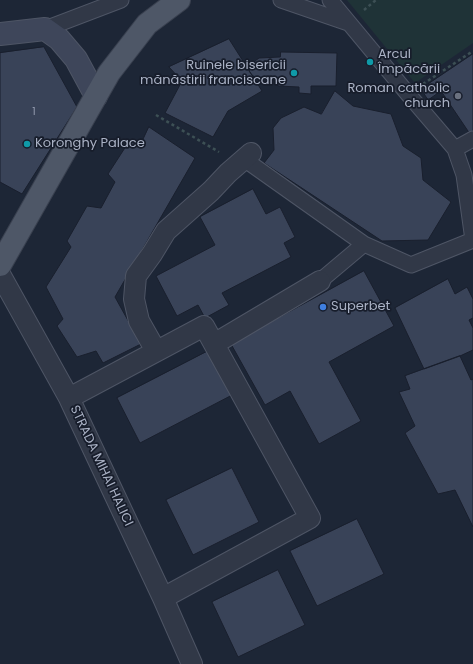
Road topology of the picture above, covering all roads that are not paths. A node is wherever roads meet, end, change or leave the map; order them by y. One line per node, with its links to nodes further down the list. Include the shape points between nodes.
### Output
1 (120, 0): 6 (street)
2 (179, 0): 8 (main road, via 147,24 109,73)
3 (281, 0): 5 (street)
4 (330, 0): 5 (street)
5 (348, 23): 10 (street)
6 (45, 29): 7 (main road); 8 (main road, via 59,39 76,59)
7 (0, 34)
8 (96, 96): 14 (main road)
9 (473, 139): 10 (street)
10 (455, 149): 12 (street, via 464,175)
11 (244, 158): 13 (street); 18 (street, via 166,231 136,276 134,299 139,321)
12 (473, 240): 13 (street, via 411,264)
13 (364, 244): 16 (street)
14 (0, 265)
15 (0, 274): 19 (street, STRADA MIHAI HALICI)
16 (320, 281): 17 (street)
17 (214, 344): 18 (street, via 204,326); 20 (street, via 310,518)
18 (156, 351): 19 (street)
19 (69, 398): 20 (street, STRADA MIHAI HALICI)
20 (163, 598): 21 (street, STRADA MIHAI HALICI)
21 (192, 664)

